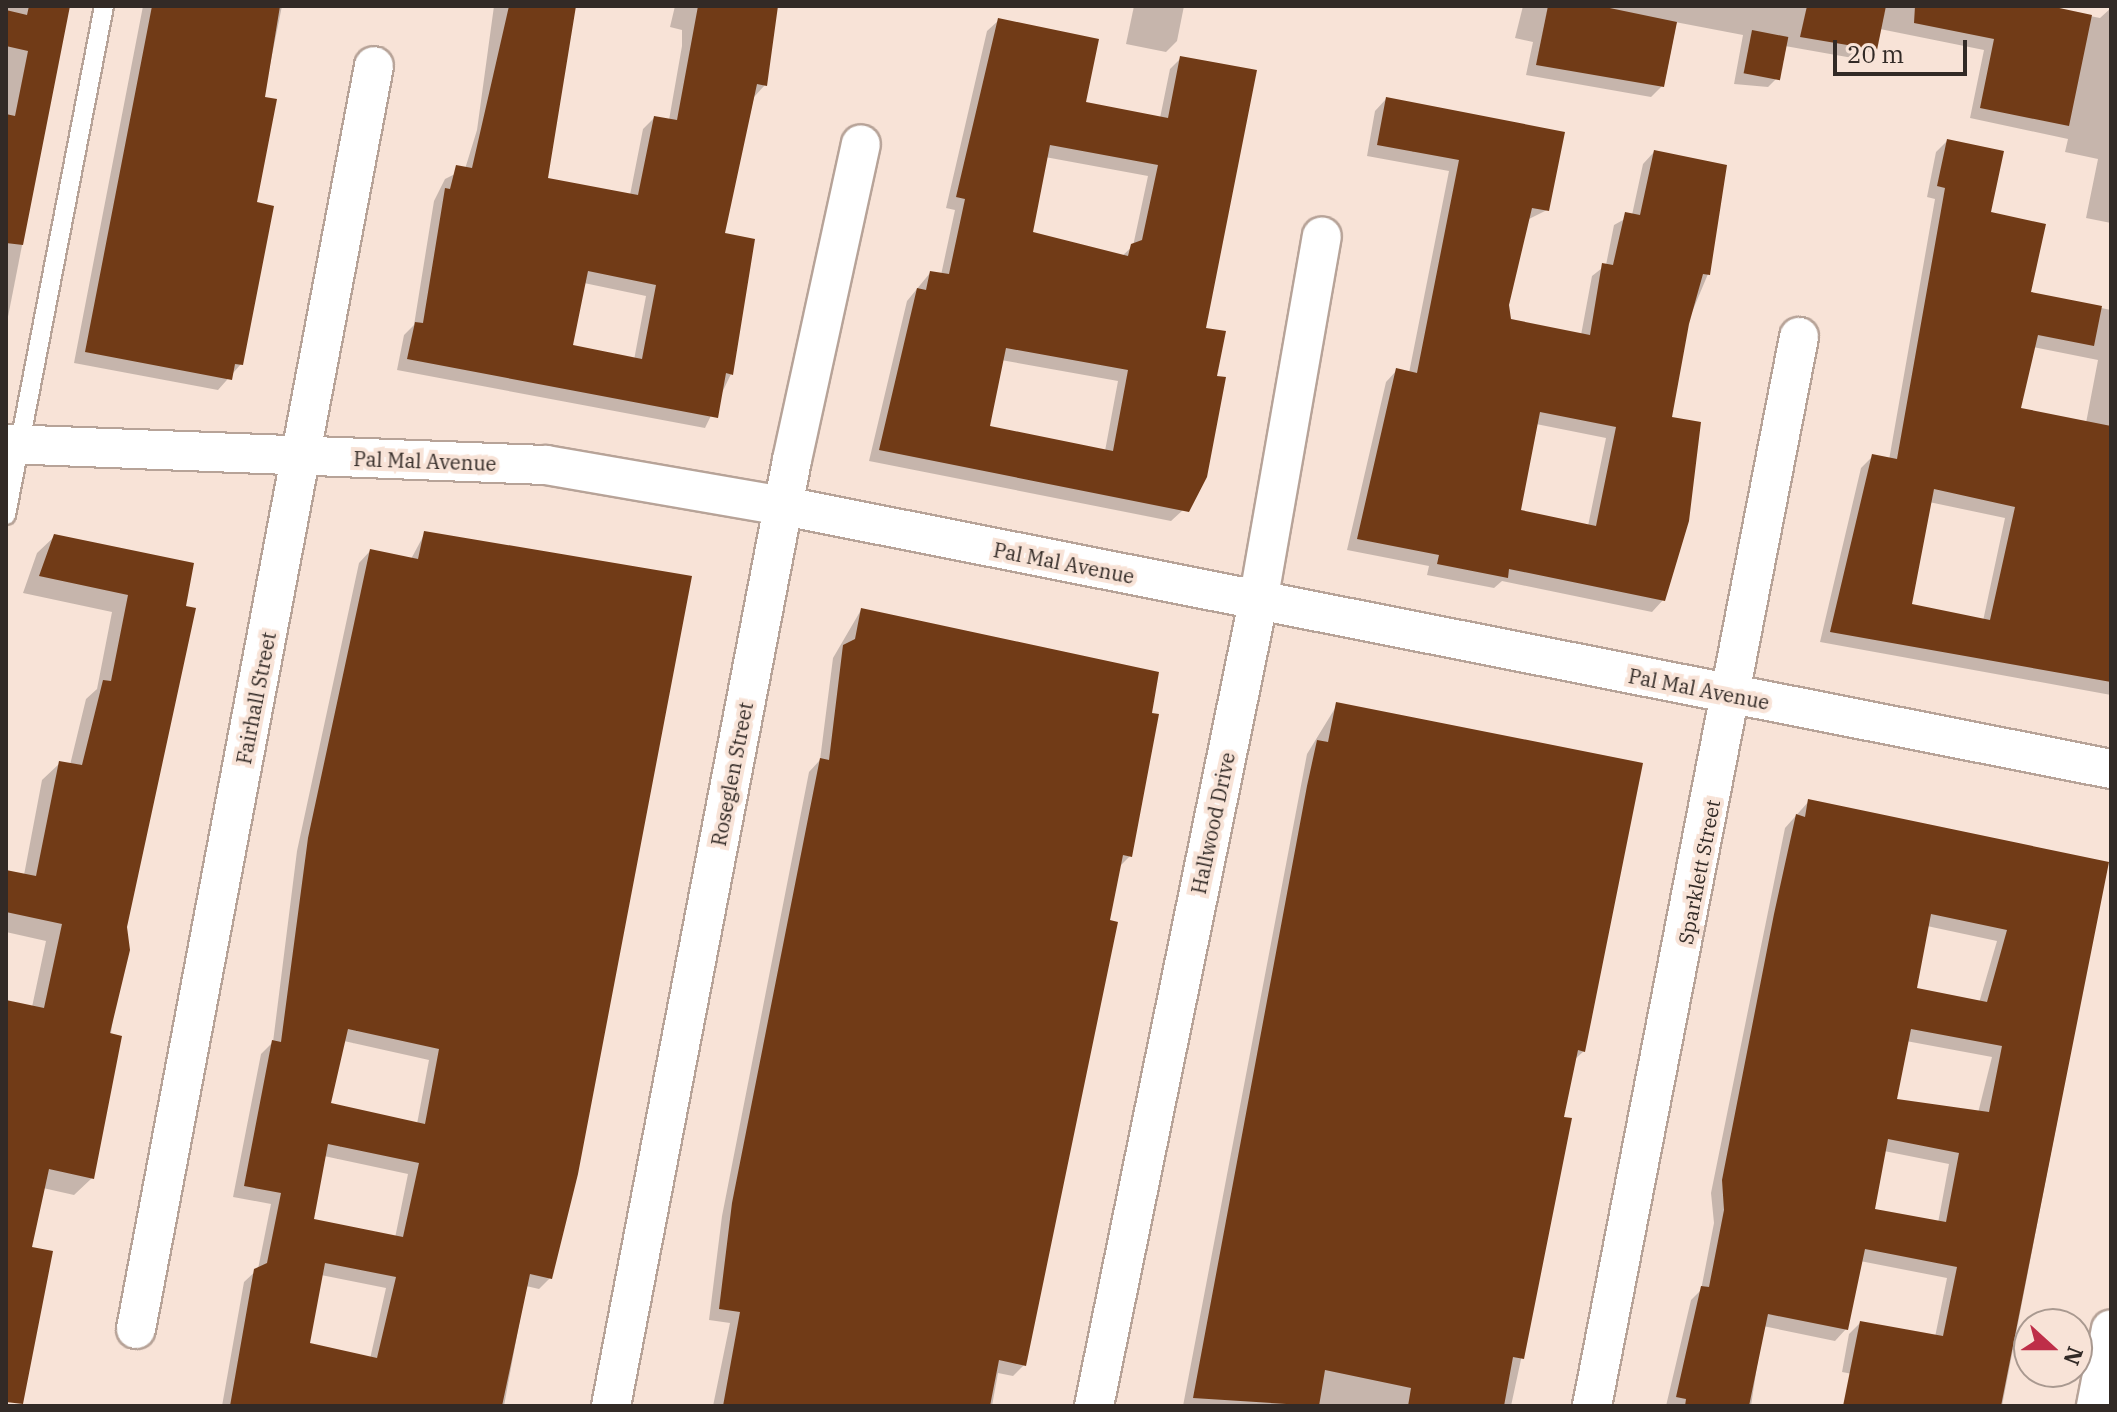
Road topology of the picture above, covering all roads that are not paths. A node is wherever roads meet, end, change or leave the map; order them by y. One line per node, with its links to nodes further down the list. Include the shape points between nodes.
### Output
1 (104, 6): 6 (lane)
2 (374, 66): 7 (street, Fairhall Street)
3 (861, 144): 8 (street, Roseglen Street)
4 (1322, 237): 10 (street, Hallwood Drive)
5 (1799, 337): 11 (street, Sparklett Street)
6 (13, 445): 7 (street, Pal Mal Avenue); 9 (lane)
7 (303, 456): 8 (street, Pal Mal Avenue, via 546,465); 13 (street, Fairhall Street)
8 (784, 506): 10 (street, Pal Mal Avenue); 15 (street, Roseglen Street)
9 (6, 515)
10 (1258, 602): 11 (street, Pal Mal Avenue); 16 (street, Hallwood Drive)
11 (1735, 696): 12 (street, Pal Mal Avenue); 17 (street, Sparklett Street)
12 (2111, 769)
13 (136, 1329)
14 (2111, 1329): 18 (street)
15 (611, 1406)
16 (1094, 1406)
17 (1592, 1406)
18 (2096, 1406)

